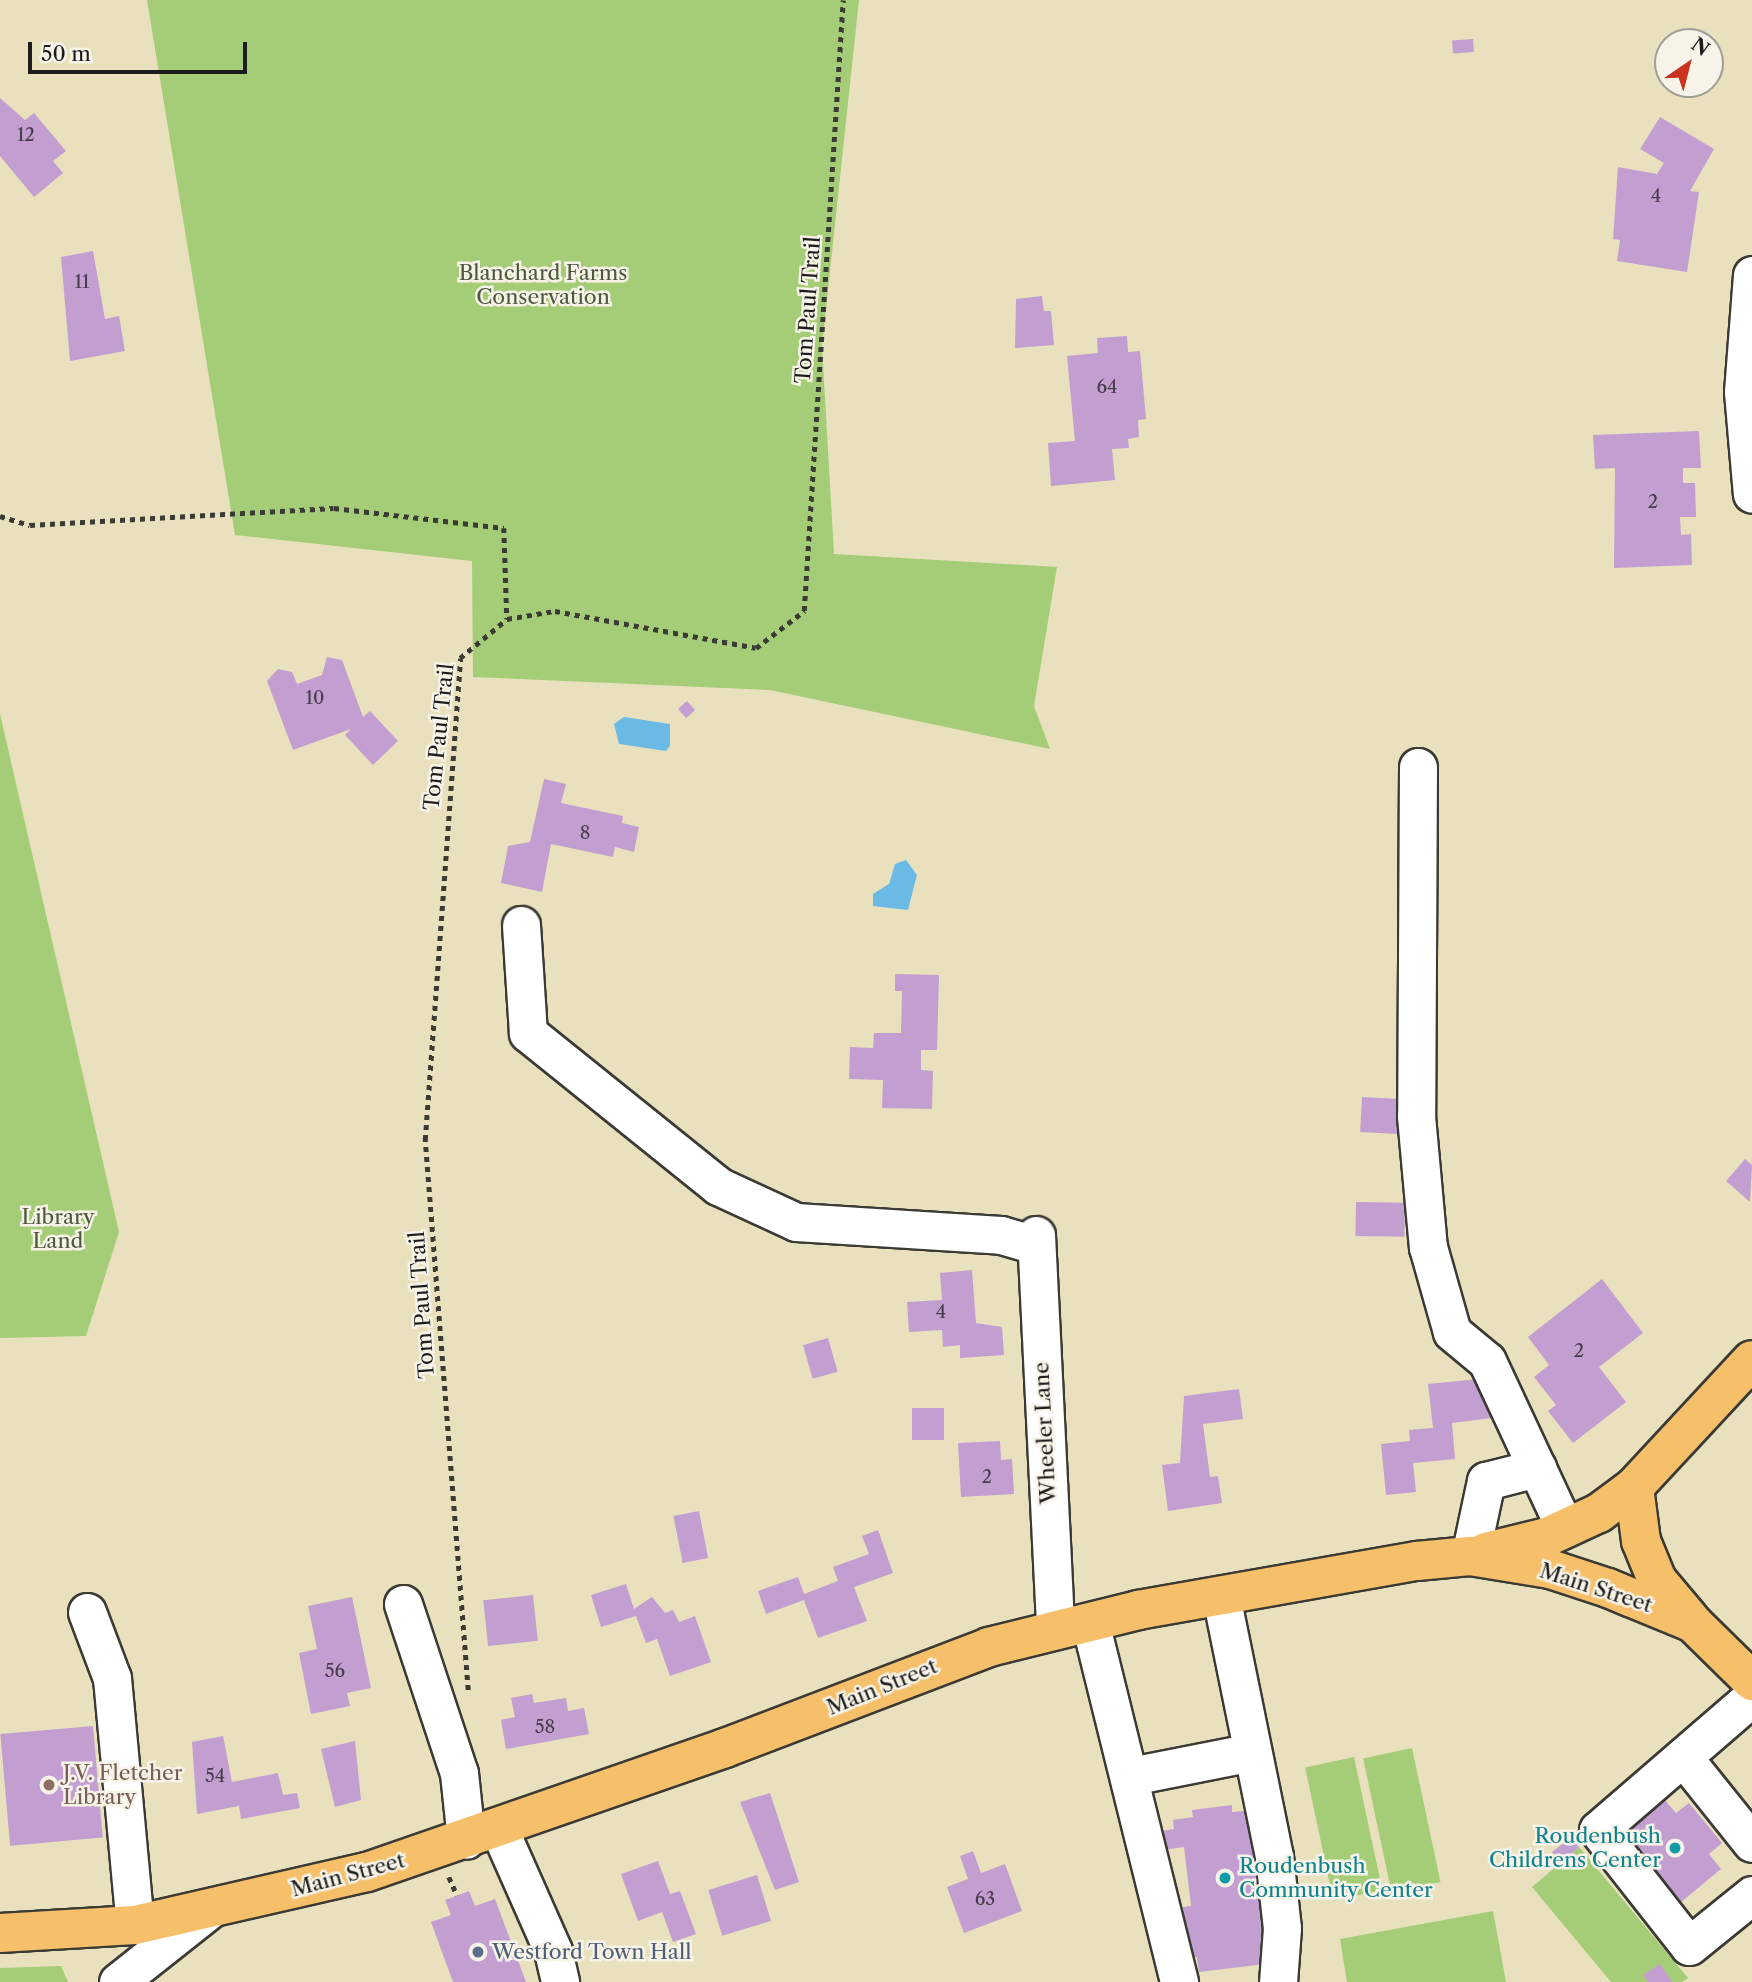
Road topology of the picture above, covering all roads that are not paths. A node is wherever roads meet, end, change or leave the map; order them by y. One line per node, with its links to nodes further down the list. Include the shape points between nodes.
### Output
1 (1752, 275): 2 (street, via 1743,392)
2 (1752, 494)
3 (1418, 767): 6 (street, via 1416,1115 1428,1247 1452,1332 1487,1361)
4 (521, 925): 14 (street, Wheeler Lane, via 528,1033 718,1186 796,1222 1036,1240)
5 (1752, 1360): 7 (main road)
6 (1536, 1468): 8 (street); 9 (street, via 1486,1481)
7 (1634, 1487): 8 (main road); 13 (main road, via 1641,1541 1657,1580)
8 (1565, 1528): 9 (main road)
9 (1470, 1556): 10 (main road, Main Street); 13 (main road, Main Street, via 1550,1569)
10 (1221, 1596): 14 (main road, Main Street); 17 (street)
11 (403, 1604): 20 (street)
12 (87, 1612): 24 (street, via 112,1678)
13 (1693, 1623): 15 (main road, Main Street)
14 (1072, 1626): 19 (street, Wheeler Lane); 20 (main road, Main Street, via 895,1680 798,1722)
15 (1752, 1681)
16 (1752, 1698): 18 (street)
17 (1252, 1752): 19 (street); 25 (street, via 1274,1856 1282,1928)
18 (1683, 1756): 21 (street); 22 (street, via 1598,1829 1689,1946)
19 (1131, 1776): 27 (street, Wheeler Lane)
20 (483, 1835): 24 (main road, Main Street, via 209,1910); 26 (street, via 553,1951)
21 (1752, 1843)
22 (1752, 1895)
23 (0, 1933): 24 (main road, Main Street)
24 (138, 1963)
25 (1274, 1981)
26 (560, 1982)
27 (1179, 1982)

